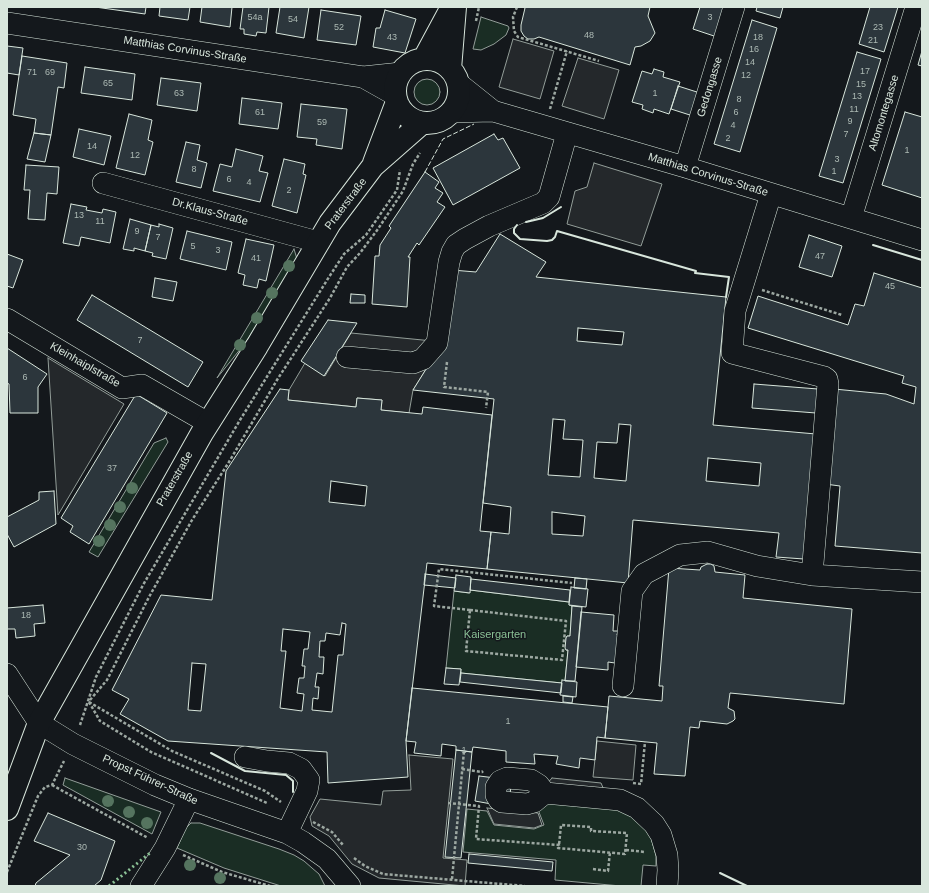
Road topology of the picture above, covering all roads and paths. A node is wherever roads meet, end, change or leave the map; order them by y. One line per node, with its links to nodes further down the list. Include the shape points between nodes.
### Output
1 (452, 7): 8 (main road)
2 (455, 7): 11 (main road)
3 (516, 7): 7 (path, via 513,18 514,31 518,38)
4 (734, 7): 22 (street, Gedongasse)
5 (916, 7): 25 (street, Altomontegasse)
6 (7, 23): 12 (street, Matthias Corvinus-Straße)
7 (567, 51): 9 (path); 17 (path)
8 (424, 59): 10 (main road, via 411,63); 11 (main road, via 438,61)
9 (599, 61)
10 (401, 72): 12 (street, Matthias Corvinus-Straße); 13 (main road, via 396,83)
11 (454, 76): 14 (street, Matthias Corvinus-Straße); 15 (main road, via 458,100)
12 (363, 77): 13 (street, Matthias Corvinus-Straße)
13 (396, 98): 16 (main road, via 404,113); 20 (main road, Praterstraße)
14 (493, 111): 15 (street, Matthias Corvinus-Straße); 17 (street, Matthias Corvinus-Straße)
15 (451, 112): 16 (main road, via 441,120)
16 (422, 123): 19 (main road, Praterstraße)
17 (545, 126): 18 (street, Matthias Corvinus-Straße)
18 (567, 133): 22 (street, Matthias Corvinus-Straße); 31 (street, via 549,197 543,203 489,226 456,245 449,262 437,343 423,358 412,363)
19 (406, 137): 20 (main road, Praterstraße); 39 (path, via 417,142 422,150 413,164 403,191 378,229 347,268 277,380 192,520 107,680)
20 (373, 166): 27 (main road, Praterstraße)
21 (400, 167): 39 (path, via 398,190 366,235 344,254 189,506 143,585 96,677)
22 (685, 167): 24 (street, Matthias Corvinus-Straße)
23 (103, 183): 27 (street, Dr.Klaus-Straße)
24 (770, 194): 25 (street, Matthias Corvinus-Straße); 33 (street, via 735,311 732,353 824,377 827,380)
25 (851, 218): 26 (street, Matthias Corvinus-Straße)
26 (922, 240)
27 (318, 242): 32 (main road, Praterstraße)
28 (759, 289): 29 (path)
29 (842, 315)
30 (7, 319): 32 (street, Kleinhaiplstraße, via 122,388 142,385)
31 (347, 357)
32 (208, 423): 40 (main road, Praterstraße)
33 (812, 575): 34 (street); 38 (street, via 757,566 708,552 680,555 644,574 632,591)
34 (922, 582)
35 (572, 583): 36 (path, via 439,569 434,606)
36 (470, 610): 36 (path, via 466,651 562,660 566,621)
37 (7, 674): 40 (street, Propst Führer-Straße)
38 (623, 686)
39 (88, 702): 42 (path); 51 (path, via 172,751 265,791); 51 (path, via 100,721 151,752)
40 (39, 723): 42 (street, Propst Führer-Straße); 50 (main road, Praterstraße)
41 (645, 742): 45 (path)
42 (73, 744): 47 (street, Propst Führer-Straße); 58 (path, via 52,785 38,796)
43 (464, 751): 49 (path)
44 (245, 757): 51 (street, via 289,763 301,769 309,780 307,791)
45 (642, 784)
46 (545, 793): 63 (street, via 620,800 637,808 654,824 660,835 667,855)
47 (189, 799): 52 (street, Propst Führer-Straße); 60 (street, via 165,848)
48 (448, 803): 49 (path)
49 (459, 804): 53 (path, via 479,806 476,839); 59 (path)
50 (7, 809)
51 (296, 814): 52 (street); 54 (path, via 332,832)
52 (288, 833): 61 (street, Propst Führer-Straße, via 327,859)
53 (559, 845): 55 (path, via 558,848); 55 (path, via 561,825 591,827 591,831 627,834 625,854)
54 (346, 848)
55 (610, 852): 57 (path, via 608,871)
56 (350, 853): 59 (path, via 365,866 383,874)
57 (593, 869)
58 (7, 872)
59 (452, 880): 62 (path)
60 (141, 886)
61 (349, 886)
62 (525, 886)
63 (667, 886)

